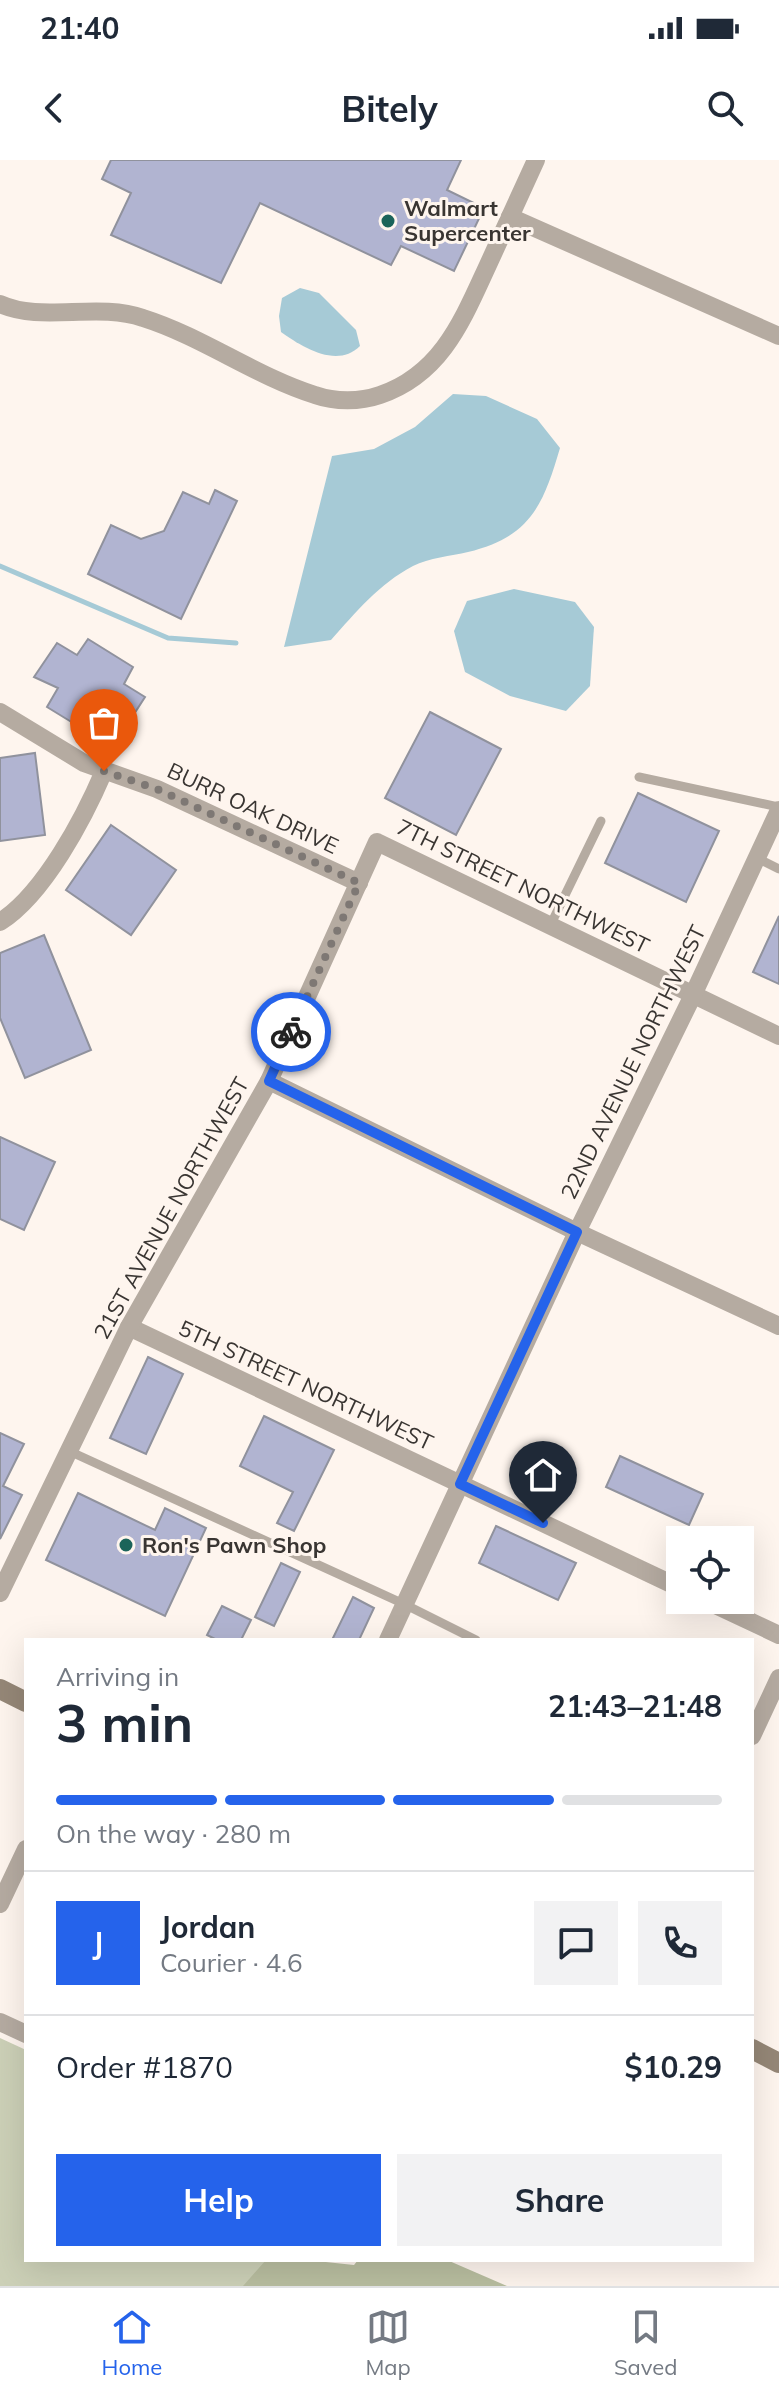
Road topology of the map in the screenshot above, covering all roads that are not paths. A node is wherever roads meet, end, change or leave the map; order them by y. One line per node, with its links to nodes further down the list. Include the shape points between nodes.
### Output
1 (536, 160): 2 (street)
2 (510, 217): 3 (street, via 448,345 416,378 374,397 316,396 128,314 27,311); 4 (street)
3 (0, 304)
4 (779, 336)
5 (0, 712): 6 (street, BURR OAK DRIVE)
6 (104, 771): 13 (street, BURR OAK DRIVE, via 157,789); 14 (street, via 78,826 51,866 17,910)
7 (639, 777): 8 (lane)
8 (779, 809): 11 (street, 22ND AVENUE NORTHWEST)
9 (601, 821): 15 (lane)
10 (377, 842): 13 (street, 21ST AVENUE NORTHWEST); 15 (street, 7TH STREET NORTHWEST)
11 (757, 858): 12 (lane); 16 (street, 22ND AVENUE NORTHWEST)
12 (779, 869)
13 (359, 883): 18 (street, 21ST AVENUE NORTHWEST)
14 (0, 922)
15 (550, 926): 16 (street, 7TH STREET NORTHWEST)
16 (693, 995): 17 (street, 7TH STREET NORTHWEST); 19 (street, 22ND AVENUE NORTHWEST)
17 (779, 1036)
18 (269, 1081): 19 (street); 21 (street, 21ST AVENUE NORTHWEST)
19 (577, 1232): 20 (street); 23 (street, 22ND AVENUE NORTHWEST)
20 (779, 1326)
21 (129, 1327): 22 (street, 21ST AVENUE NORTHWEST); 23 (street, 5TH STREET NORTHWEST)
22 (69, 1451): 25 (street, 21ST AVENUE NORTHWEST); 26 (lane)
23 (460, 1484): 24 (street, 5TH STREET NORTHWEST); 26 (street, 22ND AVENUE NORTHWEST)
24 (666, 1581)
25 (0, 1593)
26 (404, 1604): 29 (street, 22ND AVENUE NORTHWEST); 30 (lane)
27 (735, 1614): 28 (street)
28 (779, 1635)
29 (389, 1638)
30 (472, 1638)
31 (779, 1678): 34 (street)
32 (0, 1689): 33 (street)
33 (24, 1701)
34 (754, 1732)
35 (24, 1853): 36 (street)
36 (0, 1904)
37 (0, 2022): 38 (street)
38 (24, 2033)
39 (754, 2050): 40 (street)
40 (779, 2063)

